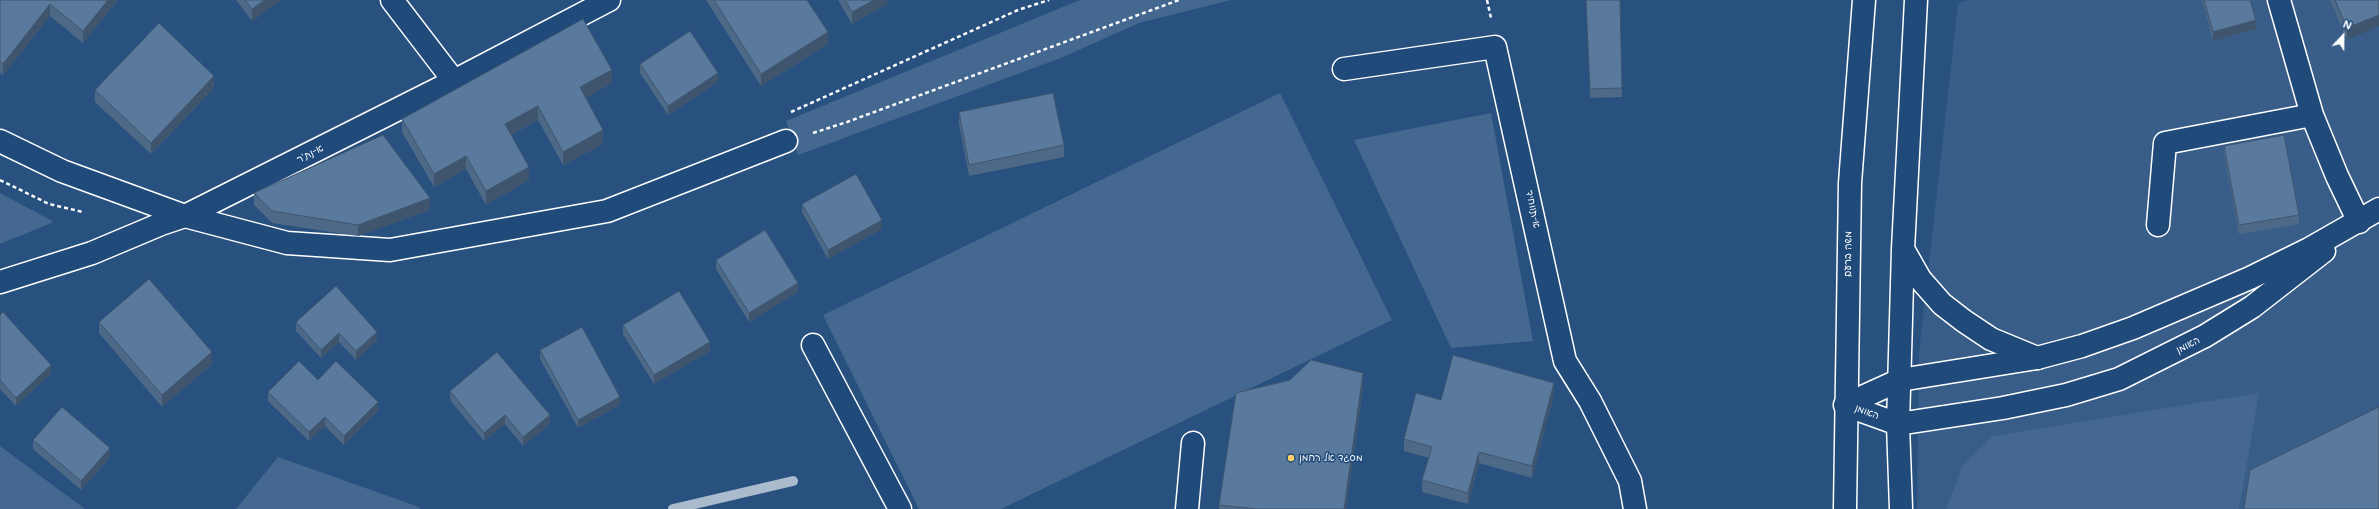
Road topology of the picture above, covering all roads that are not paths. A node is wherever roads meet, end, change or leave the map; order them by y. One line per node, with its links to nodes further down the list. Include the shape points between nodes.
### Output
1 (392, 0): 7 (street)
2 (609, 0): 7 (street, א-נת'ר)
3 (1864, 0): 20 (street, משה ברעם, via 1850,183)
4 (1916, 0): 15 (street)
5 (2279, 0): 8 (street)
6 (1344, 69): 25 (street, א-תווחיד, via 1495,47 1565,361 1590,401 1630,481)
7 (454, 81): 12 (street, א-נת'ר)
8 (2312, 115): 13 (street); 14 (street, via 2165,143)
9 (0, 141): 12 (street, via 62,171)
10 (786, 141): 12 (street, via 606,211 390,250 287,243)
11 (2379, 209): 13 (street, האומן)
12 (185, 216): 16 (street, א-נת'ר, via 92,253)
13 (2359, 222): 18 (street, האומן, via 2250,278 2193,303 2118,334); 21 (street, האומן, via 2252,308 2205,336 2119,379 2066,395 2003,408)
14 (2158, 225)
15 (1903, 249): 18 (street, via 1920,279 1953,313 1991,339); 19 (street)
16 (0, 282)
17 (813, 345): 23 (street)
18 (2038, 358): 19 (street, האומן)
19 (1900, 380): 20 (street, האומן); 21 (street)
20 (1845, 405): 21 (street, האומן); 26 (street, משה ברעם)
21 (1898, 424): 27 (street)
22 (1193, 443): 24 (street)
23 (900, 509)
24 (1187, 509)
25 (1635, 509)
26 (1846, 509)
27 (1901, 509)

